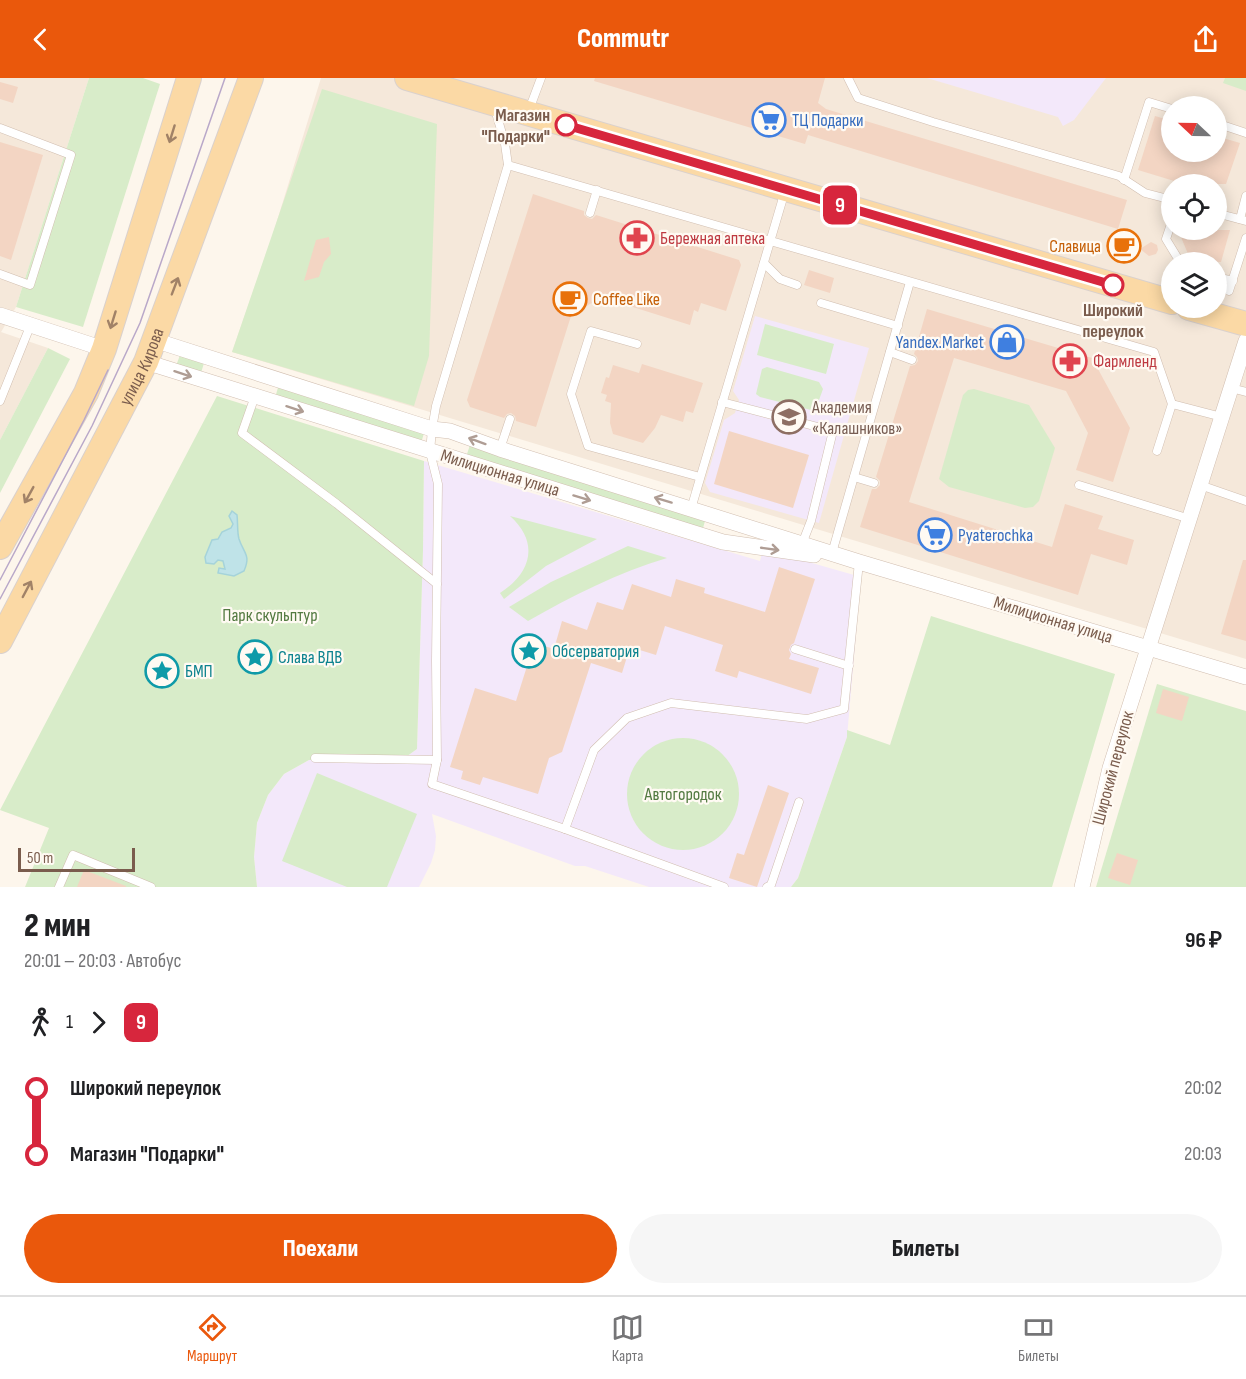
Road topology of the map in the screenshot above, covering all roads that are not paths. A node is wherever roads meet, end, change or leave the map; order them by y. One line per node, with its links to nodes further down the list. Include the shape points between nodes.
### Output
1 (189, 78): 39 (main road, one-way to 39)
2 (251, 78): 40 (main road, улица Кирова, one-way to 2)
3 (407, 78): 6 (main road)
4 (541, 78): 8 (lane)
5 (848, 78): 13 (lane, via 858,98)
6 (494, 104): 8 (main road); 12 (lane)
7 (1161, 106): 13 (lane, via 1149,102)
8 (528, 115): 14 (main road)
9 (1227, 127): 11 (lane)
10 (0, 128): 24 (lane, via 71,155 30,285)
11 (1246, 133)
12 (508, 165): 15 (lane); 50 (lane)
13 (1124, 180): 17 (lane)
14 (786, 189): 22 (lane); 30 (main road)
15 (597, 190): 18 (lane); 22 (lane)
16 (1246, 196): 20 (lane)
17 (1161, 197)
18 (590, 213)
19 (1227, 216): 20 (lane)
20 (1243, 220)
21 (1246, 238): 26 (lane)
22 (770, 242): 23 (lane); 27 (lane)
23 (764, 262): 28 (lane, via 780,279); 46 (lane)
24 (0, 274)
25 (1227, 280): 26 (lane)
26 (1233, 281): 29 (lane)
27 (910, 282): 36 (lane); 47 (lane, via 1154,352)
28 (797, 285)
29 (1230, 291)
30 (1161, 299)
31 (821, 303): 36 (lane)
32 (0, 315): 34 (street)
33 (1225, 318): 35 (main road)
34 (31, 324): 39 (street); 45 (lane)
35 (1246, 324)
36 (898, 326): 41 (lane)
37 (1246, 341): 43 (street, Широкий переулок)
38 (637, 344): 54 (lane, via 591,331 571,394 588,446)
39 (104, 349): 63 (main road, one-way to 63, via 86,393)
40 (150, 351): 44 (street, Милиционная улица, one-way to 44); 50 (street, Милиционная улица); 67 (main road, улица Кирова, one-way to 40)
41 (890, 352): 42 (lane); 55 (lane)
42 (912, 360)
43 (1239, 390): 48 (street, Широкий переулок)
44 (255, 396): 53 (street, Милиционная улица, one-way to 53); 66 (lane, via 242,433)
45 (0, 401)
46 (723, 402): 54 (lane); 62 (lane, via 833,431)
47 (1172, 404): 48 (lane); 52 (lane)
48 (1222, 417): 58 (street, Широкий переулок)
49 (510, 419): 51 (lane)
50 (432, 429): 51 (street, Милиционная улица, one-way to 50, via 450,431); 53 (lane)
51 (500, 449): 60 (street, Милиционная улица, one-way to 51)
52 (1157, 451)
53 (430, 452): 65 (street, Милиционная улица, one-way to 65, via 723,542); 66 (lane, via 438,484)
54 (700, 477): 60 (lane)
55 (854, 477): 56 (lane); 64 (lane)
56 (874, 483)
57 (1079, 485): 61 (lane)
58 (1200, 485): 59 (lane); 61 (street, Широкий переулок)
59 (1246, 501)
60 (691, 508): 62 (street, Милиционная улица)
61 (1190, 519): 68 (street, Широкий переулок)
62 (802, 544): 64 (street, Милиционная улица)
63 (0, 547)
64 (832, 553): 65 (street, Милиционная улица)
65 (859, 562): 68 (street, Милиционная улица); 70 (lane)
66 (437, 584): 73 (lane)
67 (0, 641)
68 (1149, 648): 71 (street, Милиционная улица); 80 (street, Широкий переулок, via 1110,768)
69 (795, 650): 70 (lane)
70 (849, 666): 75 (lane, via 844,709 807,719 671,703 627,718 594,750)
71 (1246, 677)
72 (315, 758): 73 (lane)
73 (437, 760): 75 (lane, via 432,784)
74 (799, 802): 79 (lane, via 771,885)
75 (565, 829): 78 (lane)
76 (59, 887): 77 (lane, via 73,855)
77 (151, 887)
78 (724, 887)
79 (767, 887)
80 (1082, 887)

